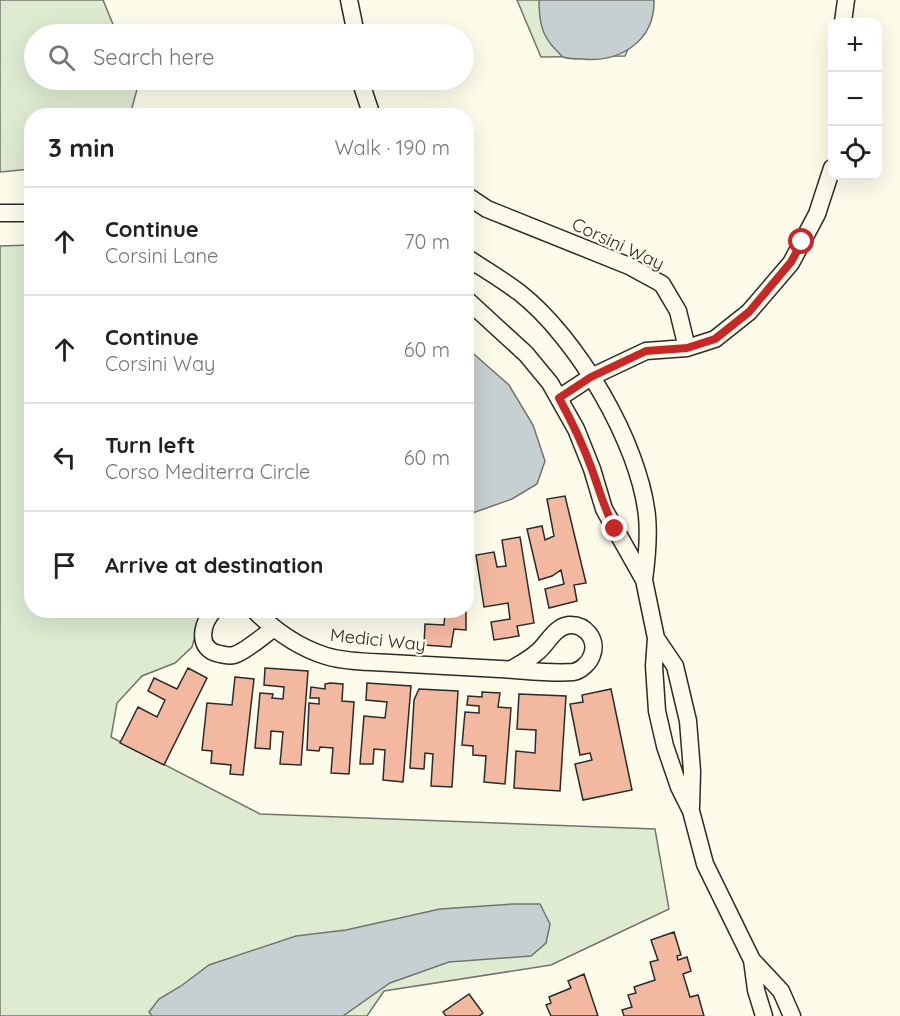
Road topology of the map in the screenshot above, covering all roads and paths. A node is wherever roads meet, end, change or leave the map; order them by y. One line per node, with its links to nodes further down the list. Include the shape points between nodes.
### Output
1 (349, 0): 4 (street)
2 (846, 0): 3 (street)
3 (844, 18)
4 (354, 24)
5 (363, 90): 6 (street)
6 (369, 108)
7 (828, 180): 13 (street, via 817,214 791,262 749,312 715,339)
8 (474, 200): 13 (street, Corsini Way, via 629,266 662,285 678,311)
9 (0, 213): 10 (street)
10 (24, 213)
11 (474, 262): 14 (street, via 520,293 561,334)
12 (474, 306): 15 (street, via 526,354)
13 (687, 348): 14 (street, via 646,351)
14 (591, 377): 15 (street); 16 (street, via 619,424 638,476 646,515)
15 (559, 398): 16 (street, via 576,429 604,509)
16 (644, 580): 20 (street)
17 (209, 618): 19 (street, via 202,634 205,645 215,653 234,655)
18 (262, 618): 19 (street, Medici Way)
19 (273, 629): 21 (street, Medici Way, via 328,657)
20 (656, 638): 22 (street, via 657,711 665,746); 22 (street, via 675,666 688,721)
21 (512, 669)
22 (691, 811): 23 (street, via 705,864)
23 (752, 960): 24 (street); 25 (street, via 781,991)
24 (764, 1016)
25 (792, 1016)

